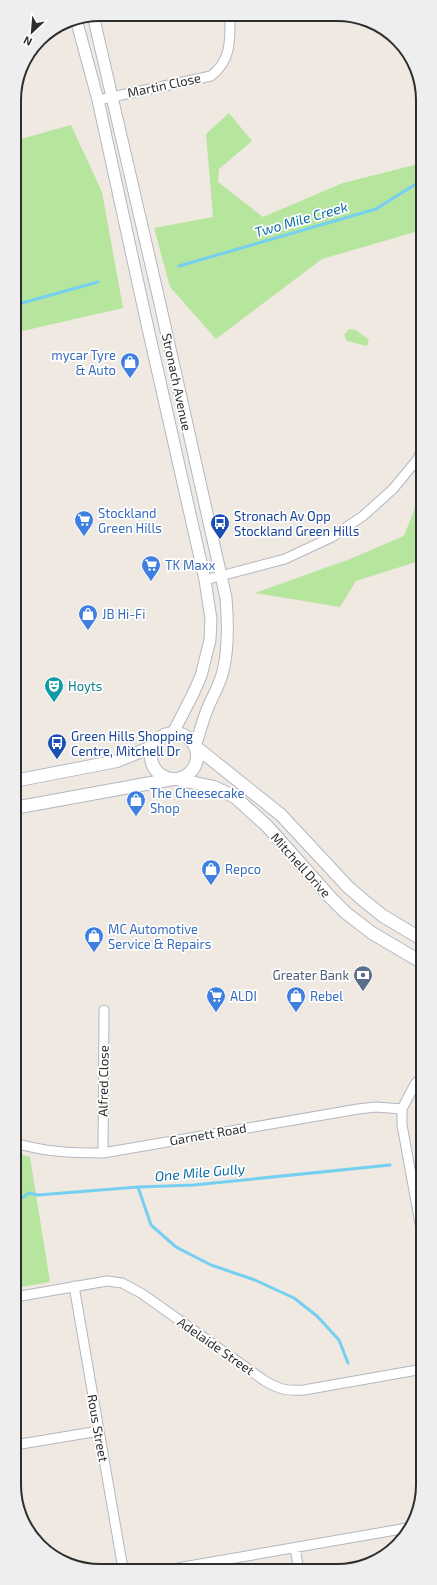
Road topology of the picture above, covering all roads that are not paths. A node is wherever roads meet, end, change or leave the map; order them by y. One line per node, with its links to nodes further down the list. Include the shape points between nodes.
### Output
1 (230, 21): 4 (street, Martin Close, via 230,40 225,62 211,76)
2 (94, 22): 4 (street, Stronach Avenue)
3 (78, 25): 5 (street, Stronach Avenue)
4 (112, 96): 5 (street, Martin Close); 7 (street, Stronach Avenue)
5 (98, 100): 8 (street, Stronach Avenue)
6 (416, 461): 7 (street, via 393,489 363,516 332,537 285,559)
7 (222, 575): 8 (street); 11 (street, Stronach Avenue, via 228,627 227,651 220,683 207,710)
8 (204, 580): 9 (street, Stronach Avenue, via 211,619 207,652 193,694)
9 (173, 733): 10 (main road, via 163,736); 11 (main road, via 186,736)
10 (154, 746): 12 (main road, via 154,767 160,774); 13 (main road, via 118,761)
11 (196, 747): 12 (main road, via 198,756 194,768 188,774); 15 (main road, Mitchell Drive, via 281,815 362,900)
12 (174, 779): 14 (main road, Mitchell Drive); 16 (main road, Mitchell Drive, via 214,787 235,797 267,826 346,913 372,933)
13 (21, 780)
14 (21, 807)
15 (416, 936)
16 (416, 959)
17 (104, 1010): 21 (street, Alfred Close)
18 (416, 1083): 19 (street)
19 (402, 1109): 21 (street, Garnett Road, via 358,1109); 22 (street, via 402,1125)
20 (21, 1145): 21 (street, Garnett Road, via 67,1154)
21 (103, 1153)
22 (416, 1196)
23 (74, 1286): 24 (street, Adelaide Street); 25 (street, Adelaide Street, via 107,1281 122,1283 141,1293 265,1381 288,1391); 26 (street, Rous Street)
24 (21, 1296)
25 (416, 1370)
26 (99, 1431): 27 (street); 30 (street, Rous Street)
27 (21, 1444)
28 (403, 1529): 29 (street)
29 (295, 1548): 31 (street); 32 (street)
30 (122, 1564)
31 (201, 1564)
32 (298, 1564)

